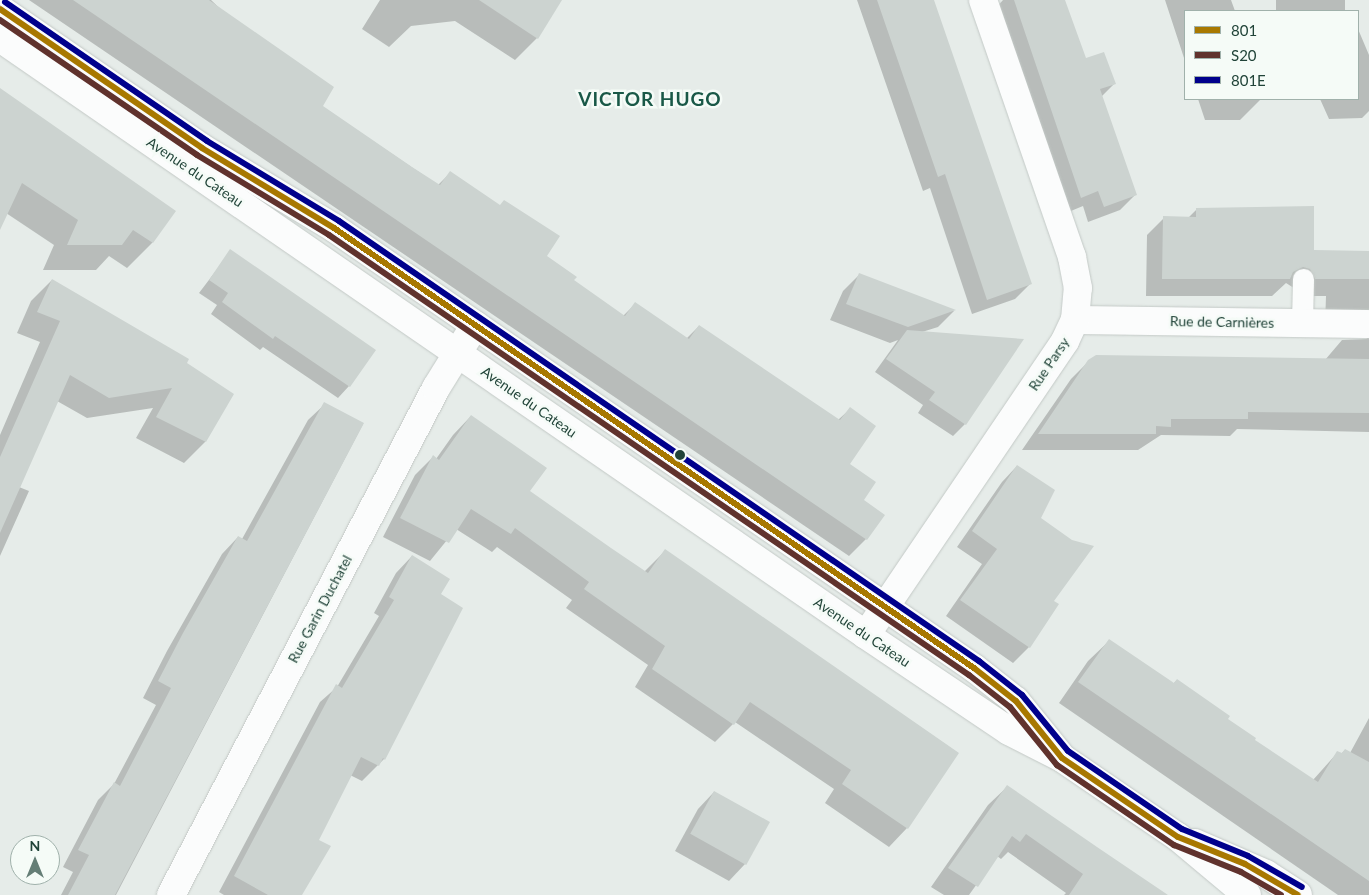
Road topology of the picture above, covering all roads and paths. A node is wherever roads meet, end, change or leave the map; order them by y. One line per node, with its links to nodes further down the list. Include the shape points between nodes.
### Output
1 (983, 0): 5 (main road, Rue Parsy, via 1072,257 1078,288)
2 (0, 9): 8 (main road, Avenue du Cateau, via 202,148 327,224)
3 (0, 38): 9 (main road, Avenue du Cateau)
4 (1303, 279): 6 (lane)
5 (1075, 320): 6 (main road, Rue de Carnières); 10 (main road, Rue Parsy, via 1065,341)
6 (1302, 324): 7 (main road, Rue de Carnières)
7 (1369, 324)
8 (475, 326): 9 (main road, Rue Garin Duchatel); 10 (main road, Avenue du Cateau)
9 (457, 352): 11 (main road, Avenue du Cateau); 14 (main road, Rue Garin Duchatel)
10 (884, 606): 11 (main road, Rue Parsy); 12 (main road, Avenue du Cateau, via 999,686 1029,716)
11 (866, 635): 12 (main road, Avenue du Cateau, via 1009,731)
12 (1062, 758): 13 (main road, Avenue du Cateau)
13 (1178, 836): 15 (main road, Avenue du Cateau); 16 (main road, Avenue du Cateau, via 1245,864)
14 (171, 895)
15 (1247, 895)
16 (1298, 895)

